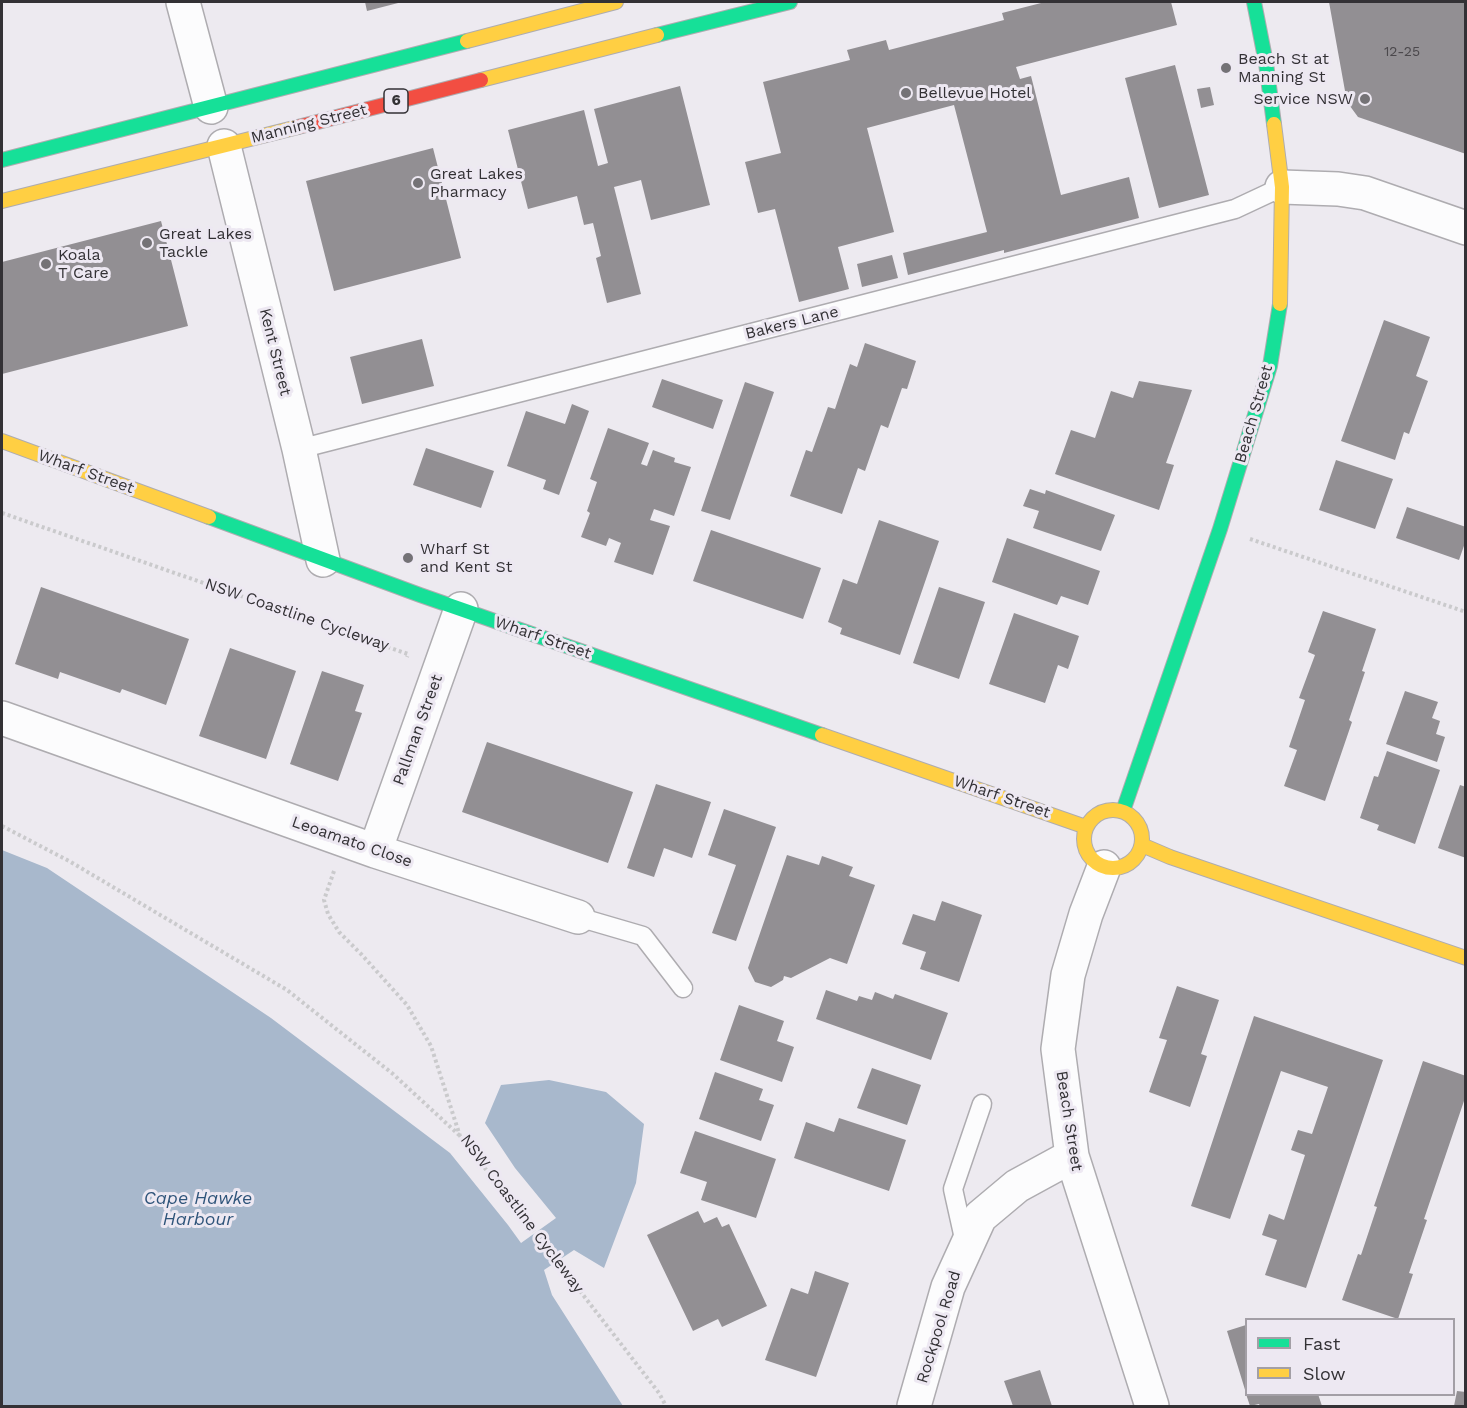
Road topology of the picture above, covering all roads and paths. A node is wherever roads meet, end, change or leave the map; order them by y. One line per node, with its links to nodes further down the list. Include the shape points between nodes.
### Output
1 (183, 2): 5 (street)
2 (616, 2): 5 (street)
3 (790, 2): 6 (street, Manning Street / 6)
4 (1254, 2): 8 (street, Beach Street)
5 (211, 107): 7 (street)
6 (224, 146): 9 (street, Manning Street / 6); 12 (street, Kent Street)
7 (2, 160)
8 (1282, 187): 10 (street, via 1365,193); 12 (lane, Bakers Lane, via 1235,209); 14 (street, Beach Street, via 1281,301 1270,366)
9 (2, 201)
10 (1466, 228)
11 (2, 441): 15 (street, Wharf Street)
12 (299, 449): 15 (street, Kent Street)
13 (2, 513): 18 (path, NSW Coastline Cycleway, via 408,654)
14 (1220, 529): 17 (path); 20 (street, Beach Street)
15 (323, 560): 16 (street, Wharf Street)
16 (461, 609): 22 (street, Wharf Street); 25 (street, Pallman Street)
17 (1466, 612)
18 (405, 665)
19 (2, 718): 23 (street, Leoamato Close)
20 (1123, 811): 22 (street, via 1101,812); 24 (street, via 1139,824)
21 (2, 826): 31 (path, via 69,861 287,990 393,1074)
22 (1086, 827): 26 (street, via 1086,851)
23 (344, 840): 25 (street, Leoamato Close); 31 (path, NSW Coastline Cycleway, via 324,900 328,914 339,932 407,1005 431,1046)
24 (1142, 845): 26 (street, via 1128,864); 28 (street)
25 (375, 851): 27 (street, Leoamato Close)
26 (1104, 867): 32 (street, Beach Street, via 1068,975 1058,1049)
27 (578, 917): 29 (lane, Leoamato Close, via 643,936)
28 (1466, 958)
29 (683, 988)
30 (982, 1104): 33 (lane, via 953,1188)
31 (460, 1136): 34 (path, NSW Coastline Cycleway)
32 (1072, 1156): 33 (street, Rockpool Road, via 1017,1186 980,1216); 36 (street, Beach Street)
33 (966, 1248): 35 (street, Rockpool Road, via 948,1287)
34 (666, 1407)
35 (914, 1407)
36 (1152, 1407)

